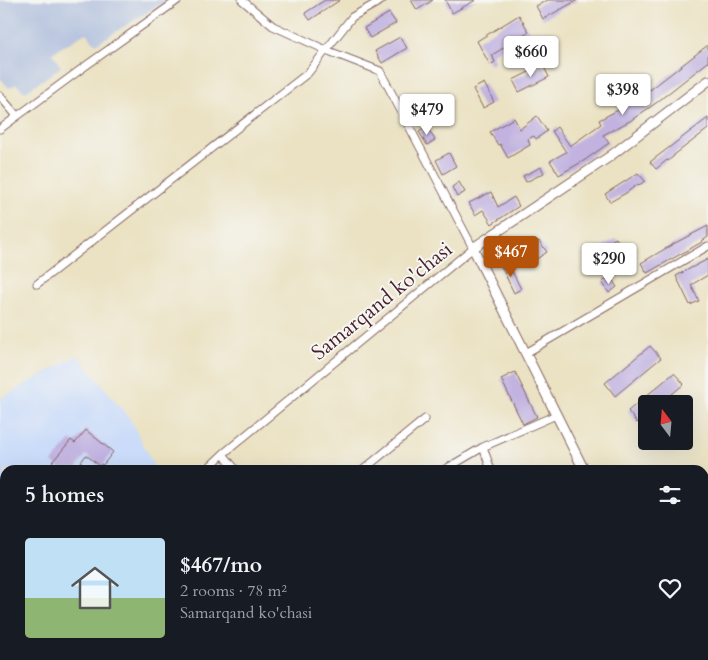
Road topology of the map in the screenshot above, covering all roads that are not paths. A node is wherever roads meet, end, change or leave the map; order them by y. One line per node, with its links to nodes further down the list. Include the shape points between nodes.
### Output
1 (178, 0): 7 (street)
2 (242, 0): 4 (street, via 273,26)
3 (382, 0): 4 (street, via 352,17)
4 (326, 50): 10 (street, via 380,71); 11 (street, via 308,73)
5 (708, 81): 10 (street, Samarqand ko'chasi, via 609,158)
6 (0, 96): 7 (street)
7 (17, 116): 8 (street)
8 (0, 129)
9 (708, 246): 12 (street)
10 (473, 248): 12 (street); 16 (street, Samarqand ko'chasi)
11 (37, 284)
12 (526, 354): 13 (street)
13 (556, 415): 15 (street); 22 (street)
14 (425, 419): 19 (street)
15 (483, 447): 20 (street); 21 (street)
16 (223, 454): 17 (street, Samarqand ko'chasi); 18 (street)
17 (211, 465)
18 (232, 465)
19 (369, 465)
20 (452, 465)
21 (489, 465)
22 (581, 465)

